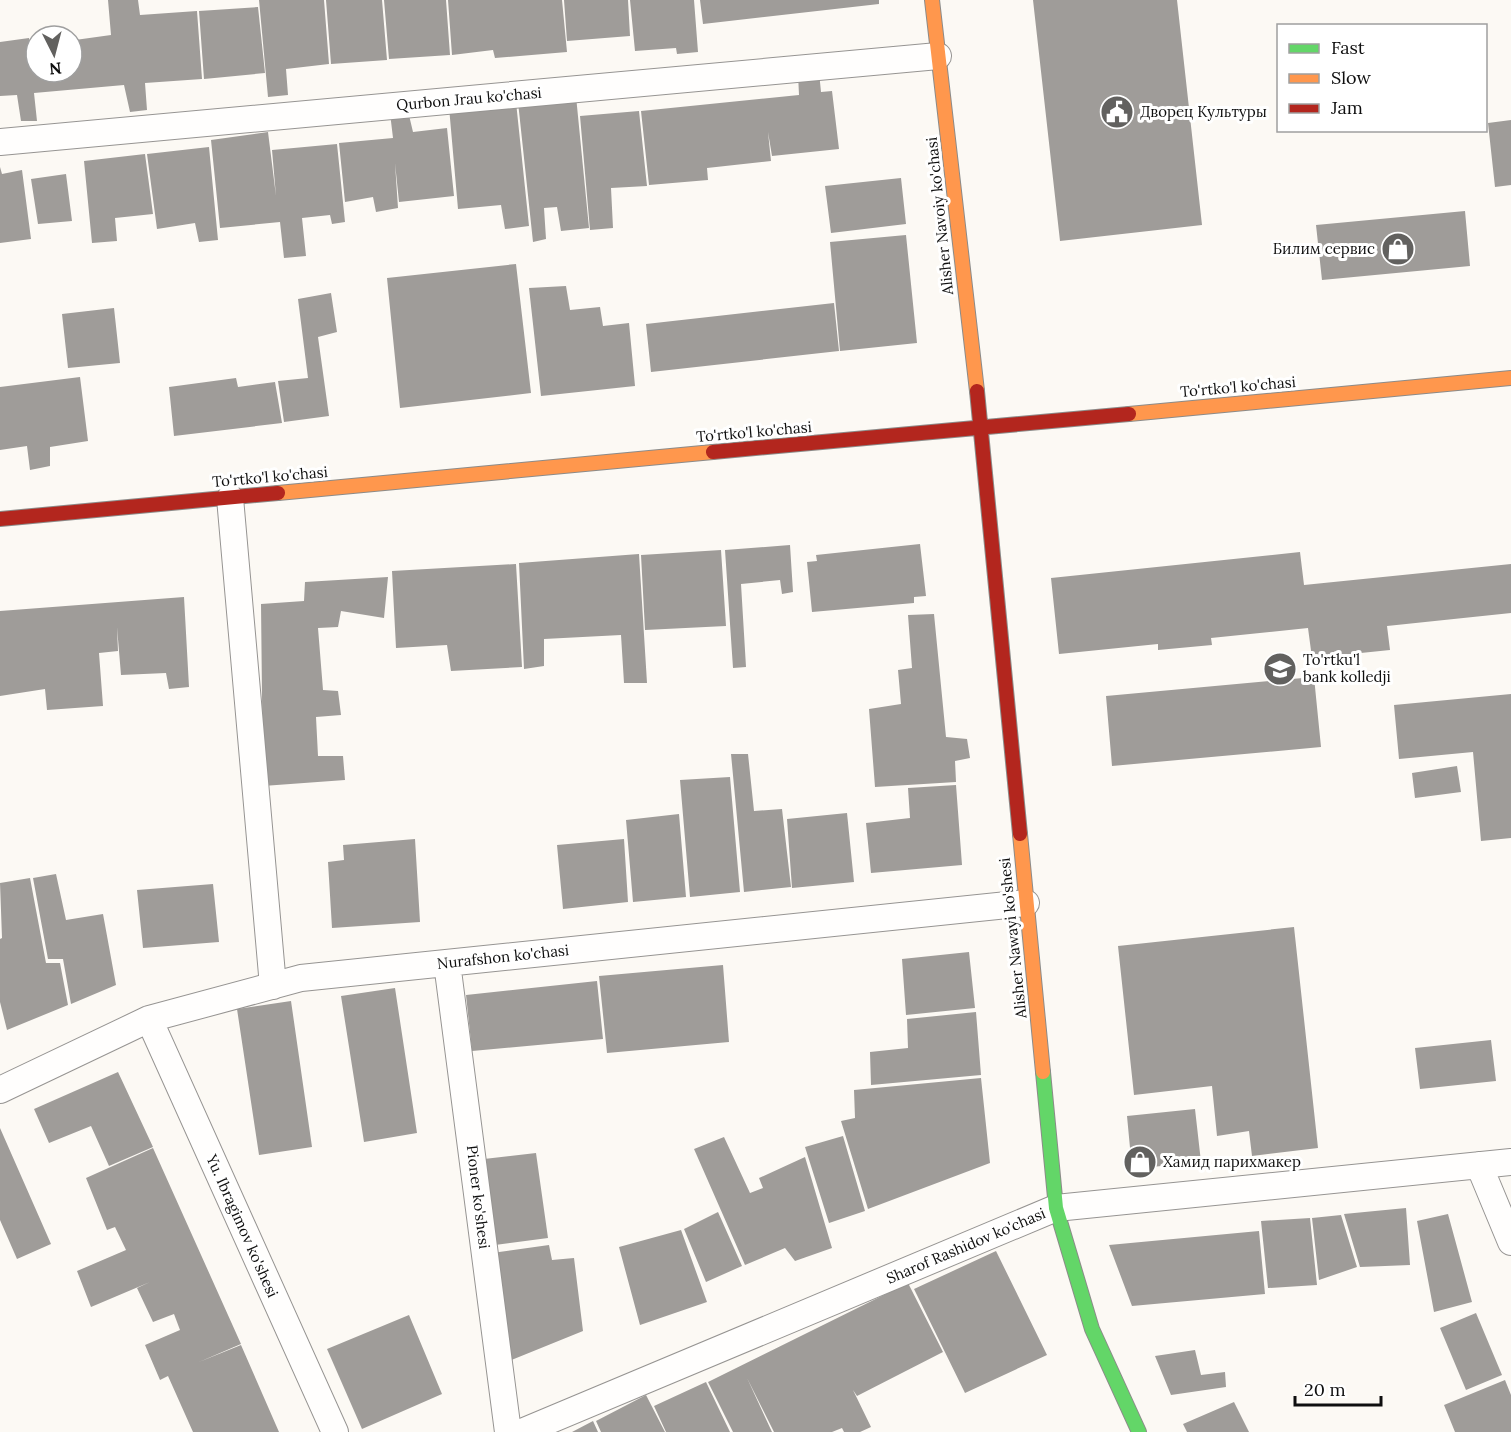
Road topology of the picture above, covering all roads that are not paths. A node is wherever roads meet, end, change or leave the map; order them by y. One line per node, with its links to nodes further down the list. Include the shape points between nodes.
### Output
1 (932, 0): 2 (street, Alisher Navoiy ko'chasi)
2 (938, 56): 3 (street, Qurbon Jrau ko'chasi); 5 (street, Alisher Navoiy ko'chasi)
3 (0, 142)
4 (1511, 378): 5 (street, To'rtko'l ko'chasi)
5 (981, 428): 6 (street, To'rtko'l ko'chasi); 8 (street, Alisher Nawayi ko'shesi)
6 (230, 498): 7 (street, To'rtko'l ko'chasi); 10 (street)
7 (0, 519)
8 (1026, 903): 9 (street, Nurafshon ko'chasi); 15 (street, Alisher Nawayi ko'shesi)
9 (447, 963): 10 (street, Nurafshon ko'chasi, via 301,978); 18 (street, Pioner ko'shesi)
10 (273, 986): 11 (street, Nurafshon ko'chasi)
11 (149, 1019): 12 (street, Nurafshon ko'chasi); 17 (street, Yu. Ibragimov ko'shesi)
12 (0, 1089)
13 (1511, 1162): 14 (street, Sharof Rashidov ko'chasi)
14 (1479, 1165): 15 (street, Sharof Rashidov ko'chasi); 16 (street)
15 (1056, 1208): 19 (street, Sharof Rashidov ko'chasi); 20 (street, Alisher Nawayi ko'shesi, via 1092,1329)
16 (1511, 1242)
17 (335, 1432)
18 (508, 1432)
19 (522, 1432)
20 (1139, 1432)

